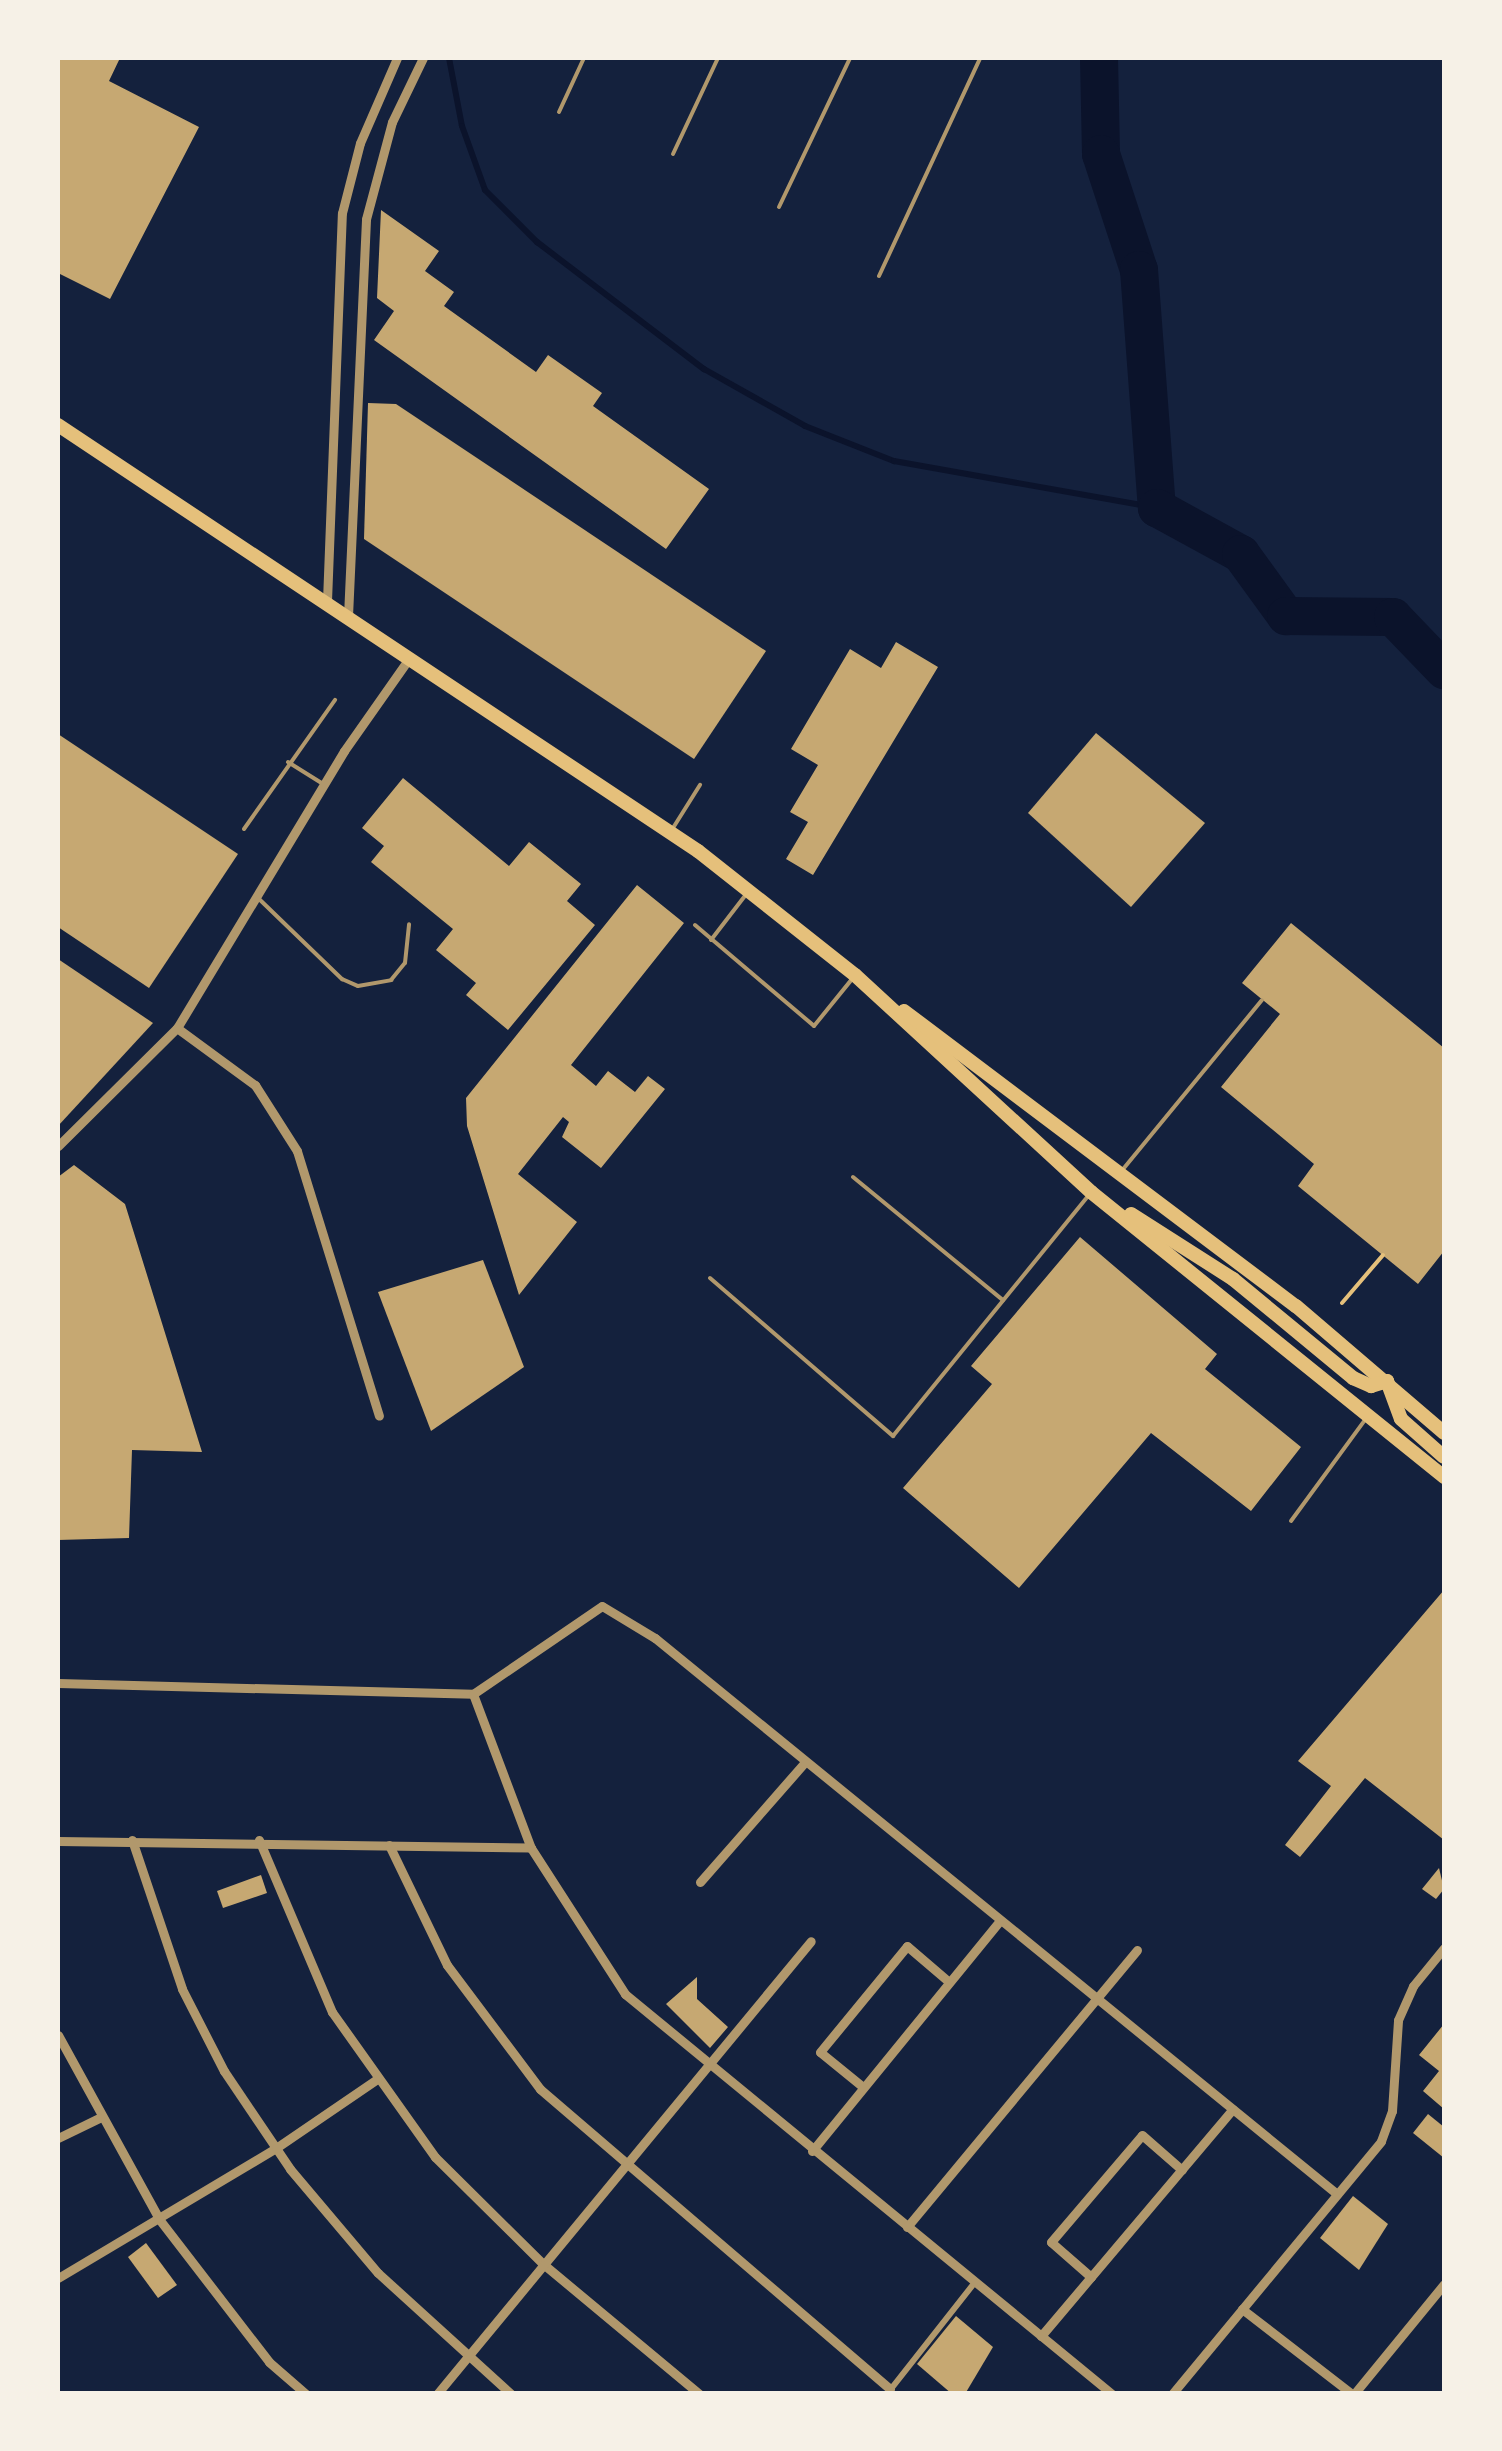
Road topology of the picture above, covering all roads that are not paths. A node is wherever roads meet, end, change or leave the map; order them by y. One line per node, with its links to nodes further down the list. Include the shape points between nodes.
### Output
1 (397, 58): 12 (street, via 360,143 342,214)
2 (423, 58): 13 (street, via 392,122 366,219)
3 (584, 58): 7 (lane)
4 (718, 58): 8 (lane)
5 (850, 58): 9 (lane)
6 (980, 58): 10 (lane)
7 (559, 112)
8 (673, 154)
9 (779, 206)
10 (879, 276)
11 (58, 424): 12 (main road)
12 (327, 601): 13 (main road)
13 (348, 616): 14 (main road)
14 (410, 656): 17 (street); 20 (main road)
15 (335, 700): 16 (lane)
16 (288, 762): 17 (lane); 19 (lane)
17 (324, 784): 22 (street)
18 (700, 785): 20 (lane)
19 (244, 829)
20 (670, 832): 21 (main road)
21 (747, 892): 25 (lane); 26 (main road)
22 (258, 898): 23 (lane, via 358,986 391,980 405,964); 28 (street)
23 (409, 924)
24 (695, 925): 25 (lane)
25 (711, 940): 26 (lane, via 814,1026)
26 (856, 975): 30 (main road); 32 (main road)
27 (1262, 1000): 30 (lane)
28 (177, 1028): 29 (street); 37 (street, via 255,1085 297,1151)
29 (58, 1146)
30 (1118, 1176): 35 (main road)
31 (853, 1177): 34 (lane)
32 (1091, 1192): 34 (lane); 35 (main road, via 1233,1280 1353,1378 1371,1386); 36 (main road)
33 (710, 1278): 34 (lane, via 893,1436)
34 (1003, 1300)
35 (1387, 1381): 38 (main road); 39 (main road, via 1401,1419)
36 (1369, 1415): 40 (main road); 41 (lane)
37 (379, 1416)
38 (1444, 1434)
39 (1444, 1457)
40 (1444, 1477)
41 (1291, 1521)
42 (58, 1683): 43 (street)
43 (473, 1694): 44 (street, via 602,1606 655,1638); 49 (street)
44 (805, 1762): 50 (street); 51 (street)
45 (132, 1840): 46 (street); 47 (street); 64 (street, via 182,1989 224,2072)
46 (258, 1840): 48 (street); 59 (street, via 332,2012)
47 (58, 1841)
48 (388, 1845): 49 (street); 66 (street, via 447,1965 486,2022 540,2089)
49 (530, 1848): 58 (street, via 625,1994)
50 (700, 1882)
51 (999, 1922): 55 (street); 56 (street)
52 (812, 1941): 58 (street)
53 (1444, 1948): 68 (street, via 1413,1986 1398,2020 1392,2110 1382,2141)
54 (1137, 1950): 56 (street)
55 (948, 1981): 60 (street); 60 (street, via 907,1946 820,2052)
56 (1096, 1998): 61 (street); 70 (street)
57 (58, 2035): 62 (street)
58 (706, 2064): 65 (street); 66 (street)
59 (376, 2080): 64 (street); 71 (street, via 435,2156)
60 (863, 2088): 65 (street)
61 (1233, 2109): 67 (street); 68 (street)
62 (99, 2118): 63 (street); 69 (street)
63 (58, 2138)
64 (276, 2148): 69 (street); 78 (street, via 378,2272)
65 (812, 2151): 70 (street)
66 (624, 2166): 71 (street); 79 (street)
67 (1182, 2170): 72 (street); 72 (street, via 1142,2135 1052,2242)
68 (1337, 2194): 76 (street)
69 (159, 2219): 73 (street); 80 (street, via 270,2362)
70 (907, 2227): 74 (street)
71 (542, 2263): 78 (street); 83 (street)
72 (1091, 2276): 77 (street)
73 (58, 2278)
74 (975, 2282): 77 (street); 79 (street)
75 (1444, 2284): 86 (street)
76 (1242, 2309): 85 (street); 86 (street)
77 (1041, 2336): 84 (street)
78 (467, 2356): 81 (street); 82 (street)
79 (888, 2391)
80 (306, 2394)
81 (437, 2394)
82 (511, 2394)
83 (699, 2394)
84 (1112, 2394)
85 (1172, 2394)
86 (1353, 2394)

